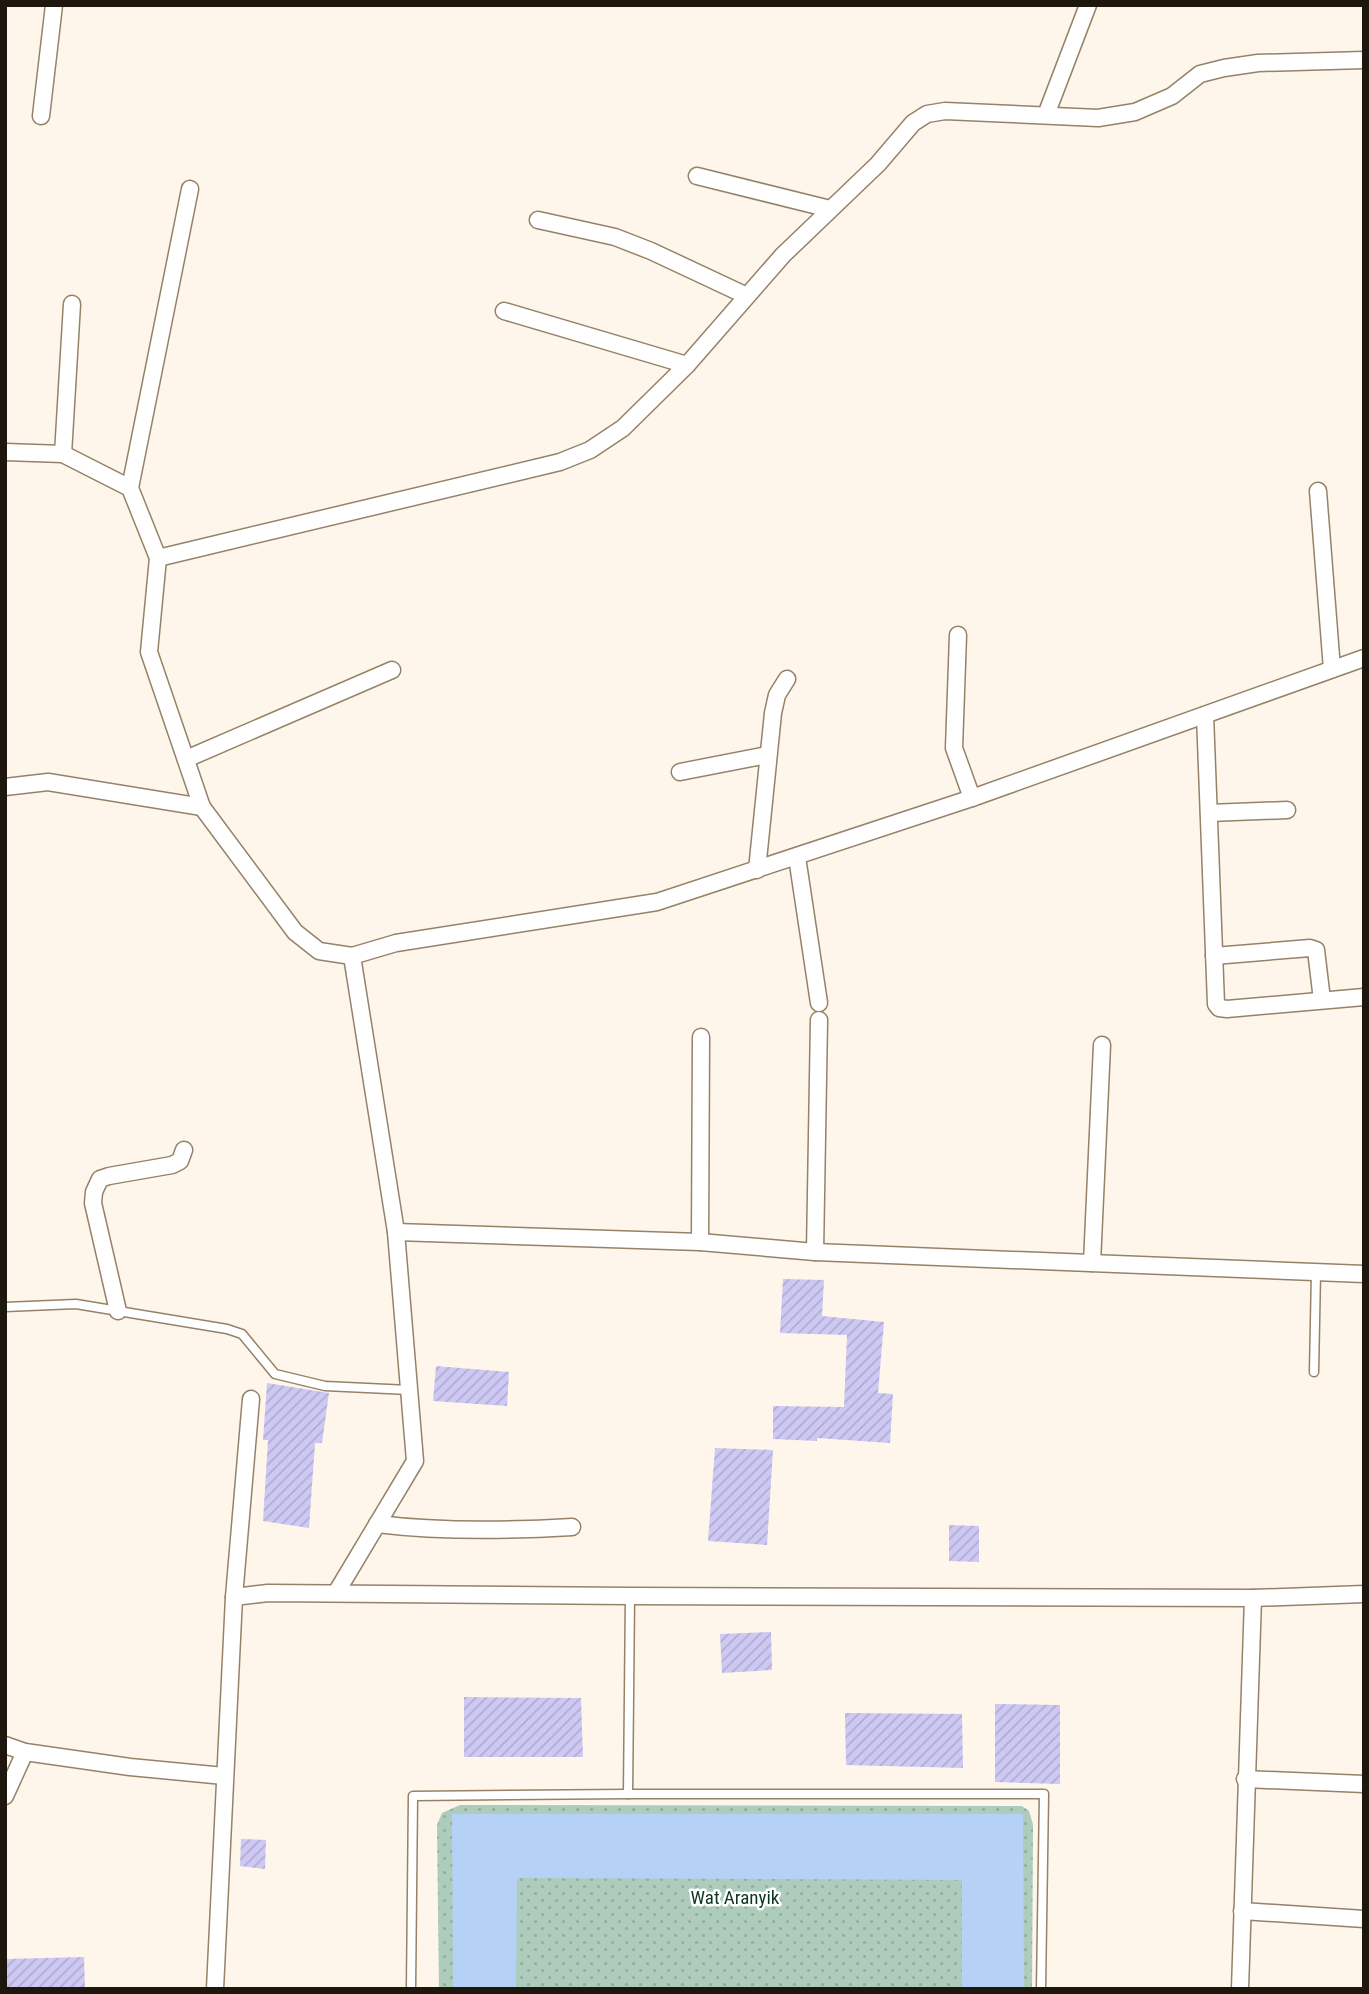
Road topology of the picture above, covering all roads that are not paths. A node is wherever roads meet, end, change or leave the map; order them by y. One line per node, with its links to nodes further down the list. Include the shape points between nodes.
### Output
1 (54, 5): 4 (street)
2 (1088, 5): 5 (street)
3 (1364, 60): 5 (street, via 1224,68 1200,74 1172,96 1135,112 1098,118)
4 (41, 116)
5 (1046, 116): 8 (street, via 927,114)
6 (697, 176): 8 (street)
7 (190, 188): 16 (street)
8 (830, 209): 10 (street)
9 (538, 220): 10 (street, via 615,237)
10 (747, 296): 13 (street)
11 (72, 304): 15 (street)
12 (503, 312): 13 (street)
13 (687, 365): 18 (street, via 623,428 590,450 560,462)
14 (5, 452): 15 (street)
15 (63, 454): 16 (street)
16 (130, 488): 18 (street)
17 (1318, 491): 21 (street)
18 (159, 558): 26 (street, via 149,652)
19 (958, 635): 29 (street, via 954,748)
20 (1364, 658): 21 (street)
21 (1332, 669): 24 (street)
22 (392, 670): 26 (street)
23 (787, 679): 25 (street, via 777,695)
24 (1205, 715): 29 (street); 32 (street)
25 (767, 755): 27 (street); 34 (street)
26 (186, 759): 30 (street)
27 (680, 772)
28 (5, 788): 30 (street, via 48,782)
29 (972, 798): 33 (street)
30 (202, 807): 35 (street, via 295,932 319,951)
31 (1287, 810): 32 (street)
32 (1209, 813): 36 (street)
33 (797, 857): 34 (street); 44 (street, via 819,1012)
34 (757, 870): 35 (street, via 657,902 396,943)
35 (352, 956): 42 (street)
36 (1214, 956): 38 (street, via 1316,950); 38 (street, via 1219,1009)
37 (1364, 997): 38 (street)
38 (1322, 1000)
39 (701, 1037): 43 (street)
40 (1102, 1045): 45 (street)
41 (184, 1150): 49 (street, via 180,1161 172,1165 100,1179 94,1192)
42 (396, 1232): 43 (street); 51 (street)
43 (700, 1242): 44 (street)
44 (815, 1252): 45 (street)
45 (1092, 1263): 46 (street)
46 (1315, 1272): 47 (street); 50 (lane)
47 (1364, 1274)
48 (5, 1307): 49 (lane, via 76,1304)
49 (118, 1311): 51 (lane, via 242,1334 275,1374 325,1386)
50 (1314, 1372)
51 (409, 1390): 53 (street, via 415,1461)
52 (251, 1399): 58 (street)
53 (377, 1524): 54 (street, via 480,1531); 55 (street)
54 (572, 1527)
55 (336, 1593): 57 (street); 58 (street, via 268,1592)
56 (1364, 1594): 59 (street)
57 (630, 1596): 59 (street); 65 (lane)
58 (234, 1597): 62 (street)
59 (1253, 1598): 63 (street)
60 (5, 1745): 61 (street)
61 (25, 1752): 62 (street); 66 (street)
62 (224, 1776): 69 (street)
63 (1245, 1779): 64 (street); 67 (street)
64 (1364, 1784)
65 (628, 1794): 70 (lane, via 413,1796); 71 (lane, via 1044,1794)
66 (5, 1796)
67 (1242, 1911): 68 (street); 72 (street)
68 (1364, 1919)
69 (215, 1989)
70 (411, 1989)
71 (1041, 1989)
72 (1240, 1989)

